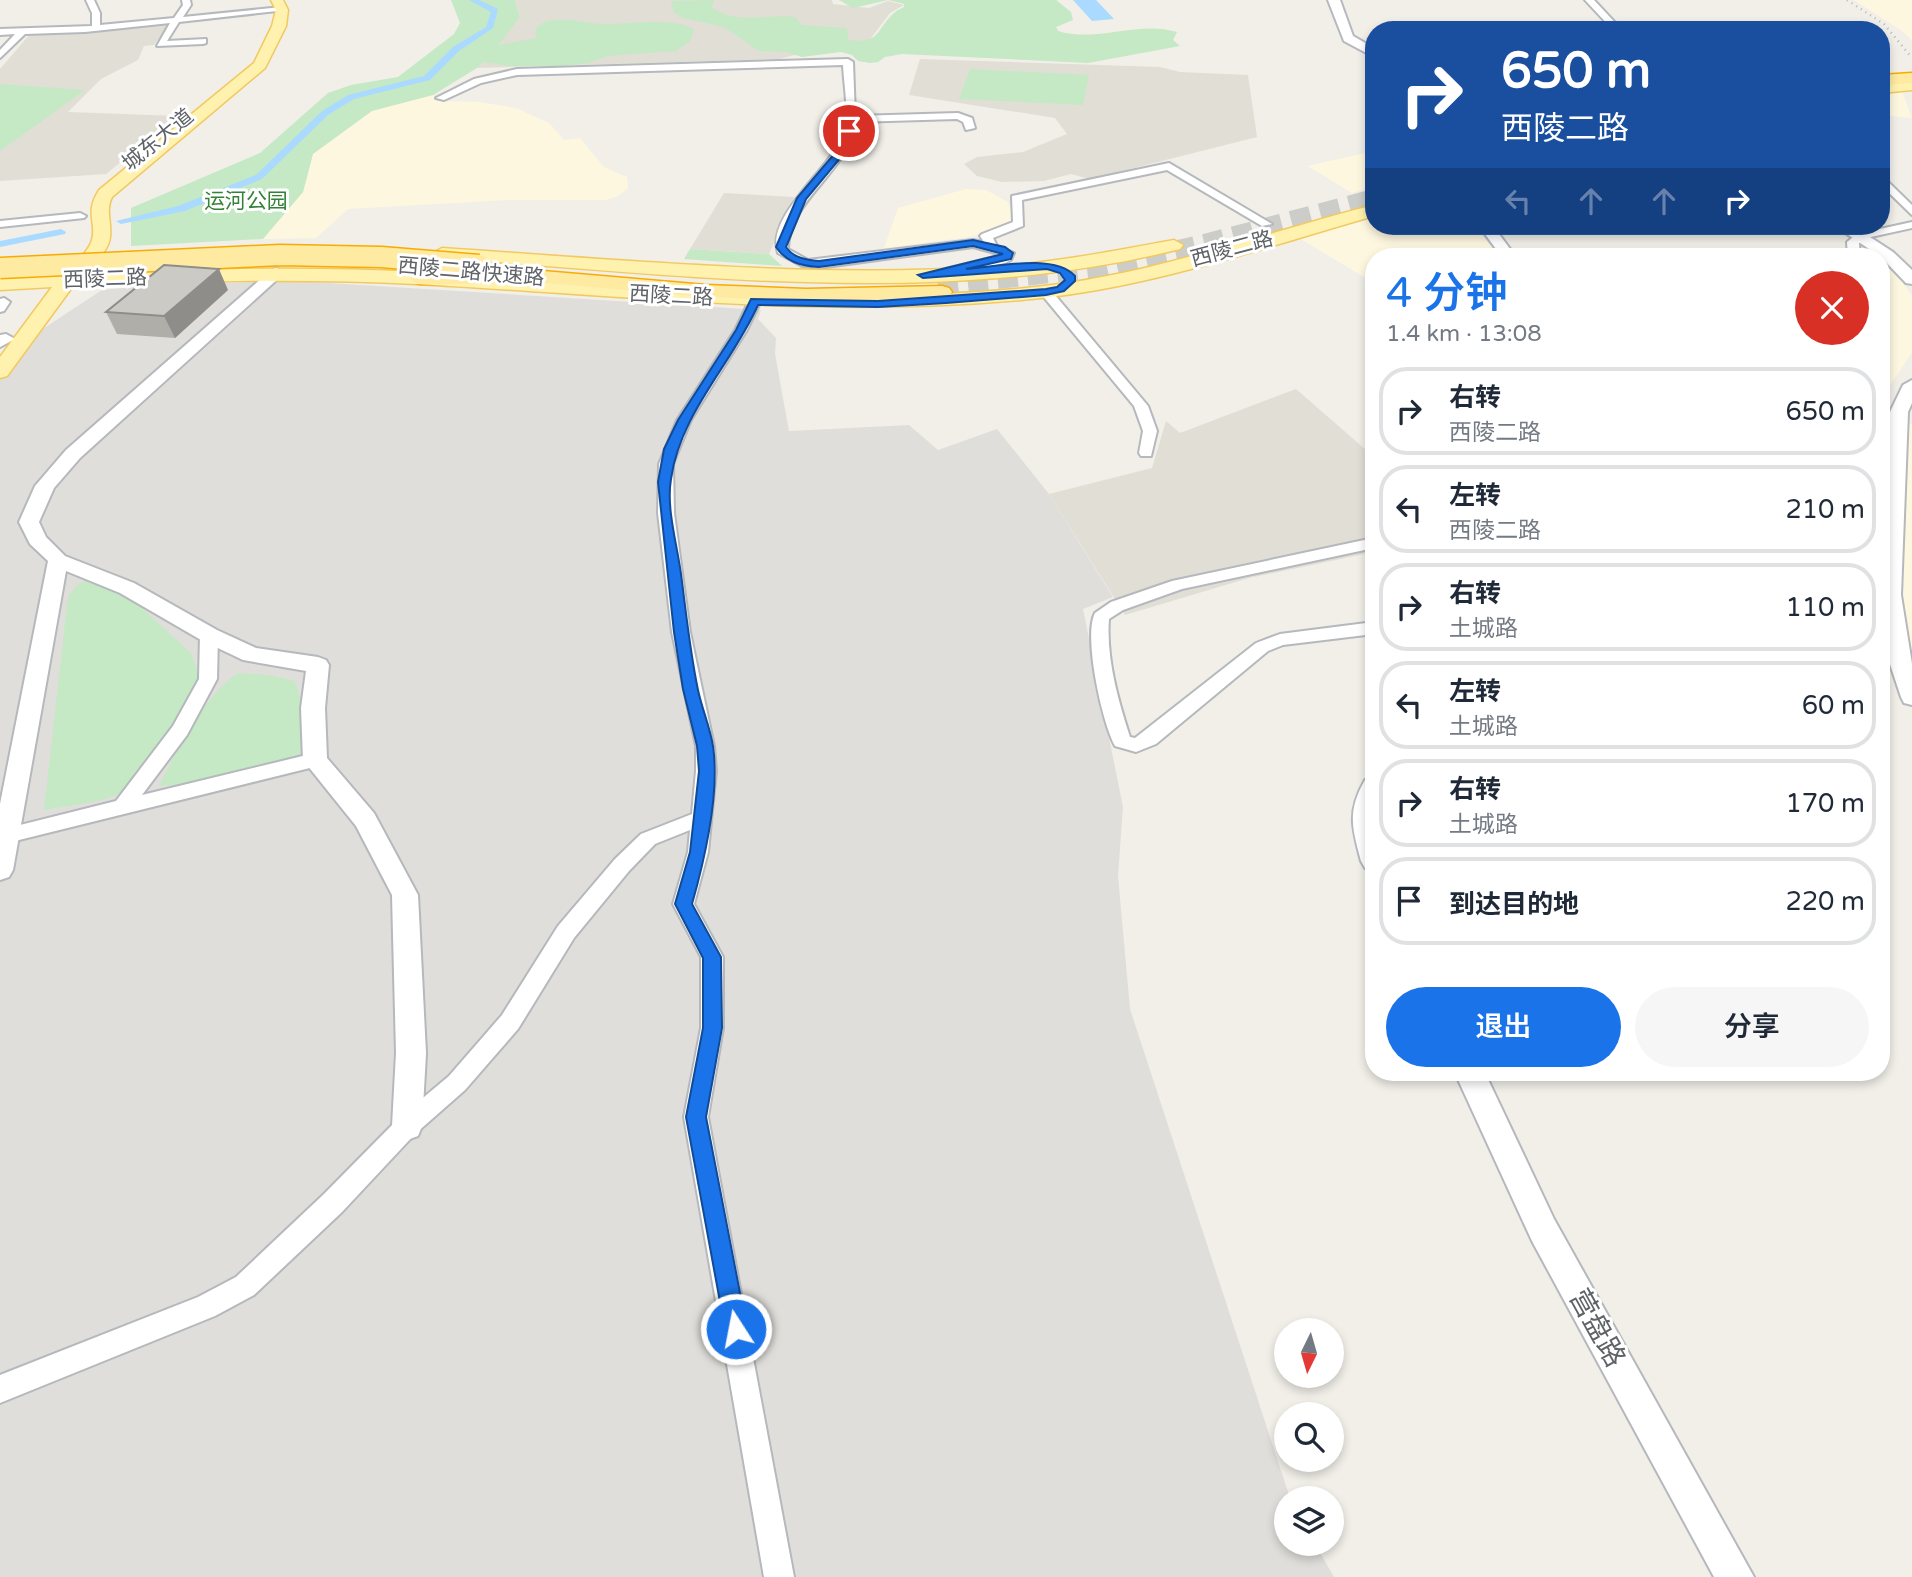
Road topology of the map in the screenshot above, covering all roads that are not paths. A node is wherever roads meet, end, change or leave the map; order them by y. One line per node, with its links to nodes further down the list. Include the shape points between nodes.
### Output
1 (90, 0): 8 (street)
2 (186, 0): 6 (street)
3 (1336, 0): 12 (main road, via 1344,33)
4 (1589, 0): 7 (street)
5 (276, 5): 6 (street); 30 (main road, 城东大道, via 252,66 91,193 81,206); 30 (main road, 城东大道, via 279,26 260,65 105,194 97,214 102,239)
6 (178, 20): 8 (street); 11 (street, via 160,44)
7 (1609, 21)
8 (96, 28): 9 (street)
9 (23, 31): 10 (street); 13 (street)
10 (0, 32)
11 (203, 41)
12 (1365, 48)
13 (0, 55)
14 (1912, 78): 15 (highway)
15 (1890, 79)
16 (441, 98): 17 (street, via 495,74 517,72 848,62)
17 (849, 119): 18 (street, via 958,116 968,120); 32 (street, via 839,154 802,198 784,235 781,247 786,255 819,264 973,243)
18 (971, 128)
19 (1890, 188): 22 (street)
20 (1365, 196): 24 (main road, 西陵二路)
21 (1365, 212): 46 (main road, 西陵二路)
22 (1912, 212)
23 (0, 224): 30 (street)
24 (1266, 224): 27 (main road, 西陵二路); 32 (street, via 1169,166 1016,198 1019,224 986,236)
25 (1912, 225): 26 (street)
26 (1890, 228)
27 (1240, 229)
28 (1864, 235): 33 (main road)
29 (1865, 235): 34 (main road)
30 (82, 241): 36 (main road, 西陵二路); 39 (main road, 西陵二路); 50 (main road, 城东大道)
31 (1190, 241): 37 (main road, 西陵二路)
32 (992, 247): 53 (street, via 1009,253)
33 (1879, 248)
34 (1885, 248)
35 (1890, 251): 43 (main road)
36 (441, 253): 49 (highway); 53 (main road, 西陵二路)
37 (1102, 258): 40 (main road, 西陵二路); 46 (main road, via 1095,265 1097,272)
38 (1890, 258): 48 (main road)
39 (0, 262)
40 (1048, 266): 53 (main road, 西陵二路); 54 (main road, via 1070,276 1068,284)
41 (0, 268): 42 (highway, 西陵二路快速路, bridge, via 280,255 381,257)
42 (476, 268): 44 (highway, 西陵二路快速路, bridge, via 281,261); 49 (highway, 西陵二路快速路); 51 (highway, 西陵二路快速路)
43 (1912, 270)
44 (0, 273)
45 (275, 273): 47 (main road, 西陵二路); 50 (main road, 西陵二路); 63 (street, via 83,445 45,486 29,523 37,540)
46 (1123, 277): 54 (main road, 西陵二路)
47 (420, 278): 51 (highway); 55 (main road, 西陵二路)
48 (1912, 279)
49 (683, 280): 53 (highway, 西陵二路快速路, via 839,288)
50 (58, 281): 52 (main road, 西陵二路); 58 (main road); 59 (main road)
51 (587, 281): 53 (highway, 西陵二路快速路, via 806,295)
52 (0, 284)
53 (934, 284)
54 (1053, 290): 55 (main road, 西陵二路, via 878,304); 61 (street, via 1146,414 1153,432)
55 (755, 301): 70 (street, via 684,420 666,464 666,513 681,632 705,746)
56 (0, 303): 57 (street, via 4,302)
57 (0, 308)
58 (2, 343)
59 (0, 372)
60 (1912, 385): 66 (street, via 1899,412 1890,595 1899,658)
61 (1146, 453)
62 (1365, 545): 64 (street, via 1178,585 1117,606 1101,617 1100,638 1122,741 1136,745 1149,740 1262,647 1280,640)
63 (58, 560): 65 (street, via 127,588); 72 (street)
64 (1365, 629)
65 (209, 635): 67 (street, via 251,654 318,665 313,708); 69 (street, via 208,679 180,730)
66 (1912, 697)
67 (315, 760): 69 (street); 75 (street, via 365,820 405,895 411,1053)
68 (1365, 799): 71 (street)
69 (123, 806): 72 (street)
70 (701, 818): 75 (street, via 648,839 622,865 566,932 510,1022 457,1083); 77 (street, via 698,852 683,904 712,957 712,1028 696,1117)
71 (1365, 826)
72 (6, 835): 73 (street)
73 (0, 870)
74 (1474, 1081): 78 (street, 营盘路, via 1543,1230)
75 (407, 1126): 76 (street, via 245,1286 206,1307)
76 (0, 1389)
77 (779, 1577)
78 (1735, 1577)

